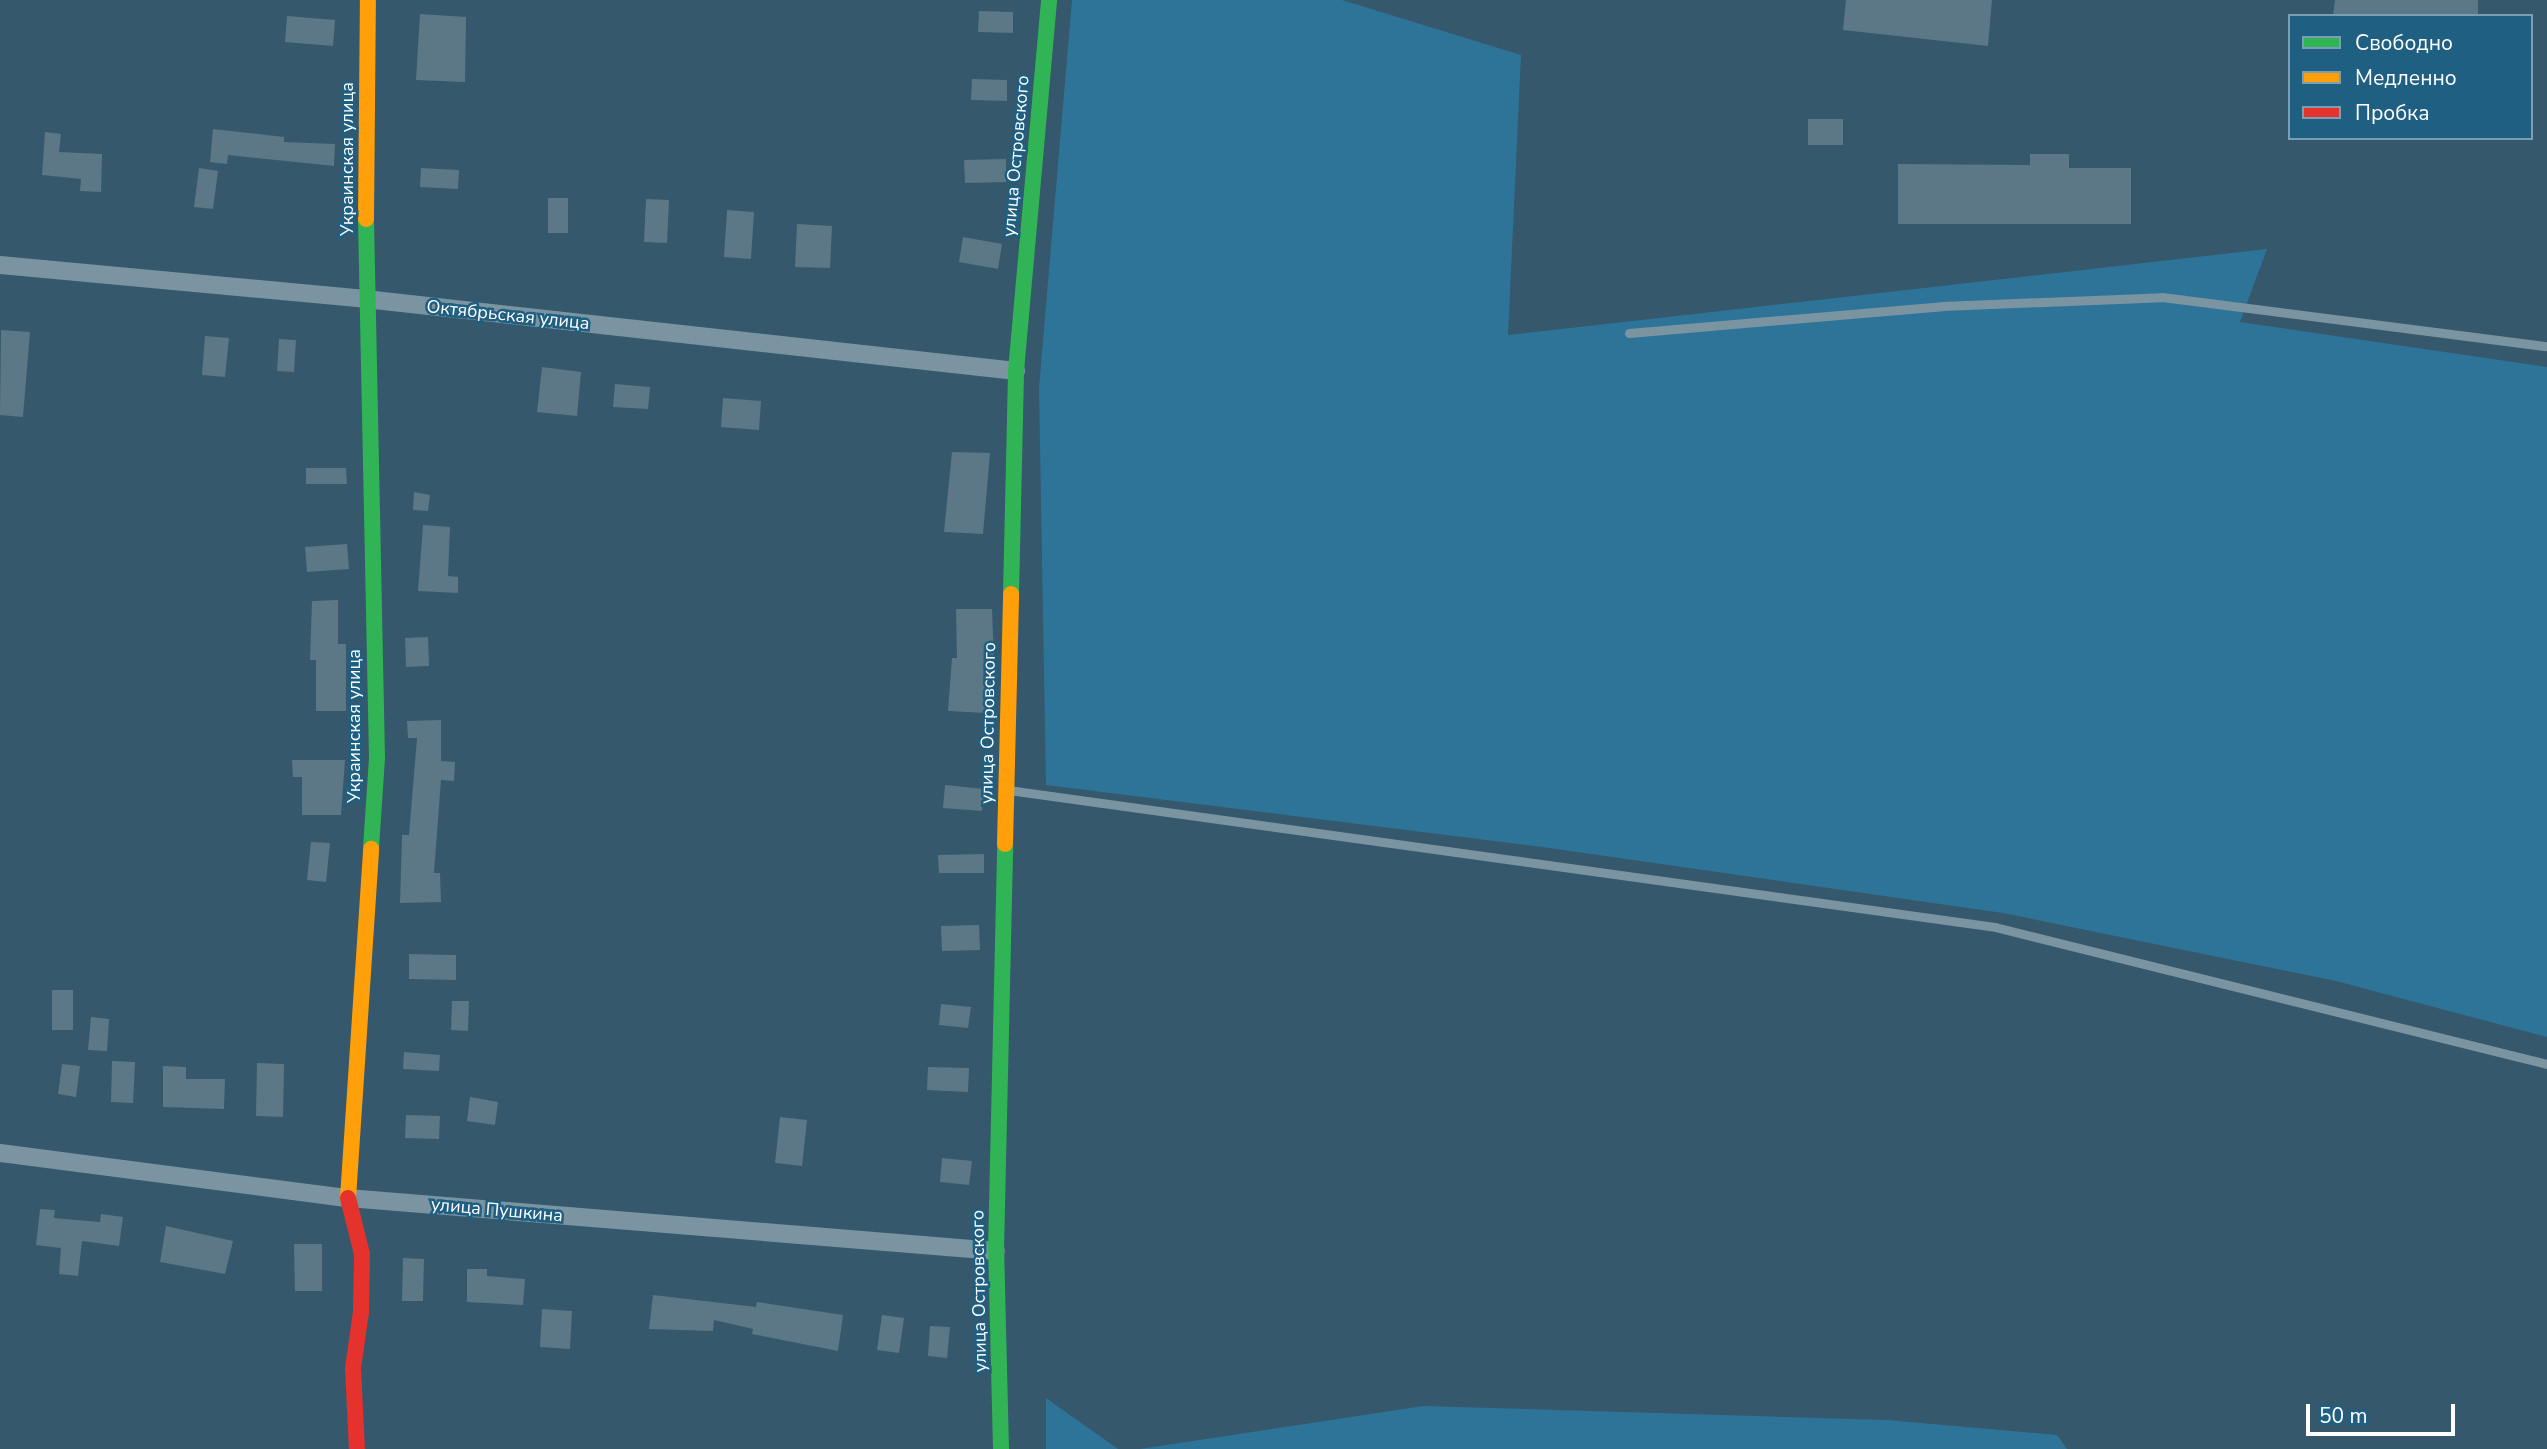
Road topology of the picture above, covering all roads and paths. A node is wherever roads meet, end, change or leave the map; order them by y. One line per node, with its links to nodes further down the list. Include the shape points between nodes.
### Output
1 (368, 0): 4 (street, Украинская улица)
2 (1049, 0): 7 (street, улица Островского)
3 (0, 265): 4 (street, Октябрьская улица)
4 (365, 299): 7 (street, Октябрьская улица); 11 (street, Украинская улица, via 377,758)
5 (1629, 333): 6 (lane, via 1942,306 2162,298)
6 (2547, 346)
7 (1016, 371): 8 (street, улица Островского)
8 (1006, 790): 9 (lane, via 1995,927); 12 (street, улица Островского)
9 (2547, 1063)
10 (0, 1153): 11 (street, улица Пушкина)
11 (348, 1198): 12 (street, улица Пушкина); 13 (street, Украинская улица, via 362,1254 361,1312 353,1368)
12 (996, 1251): 14 (street, улица Островского)
13 (357, 1449)
14 (1001, 1449)

